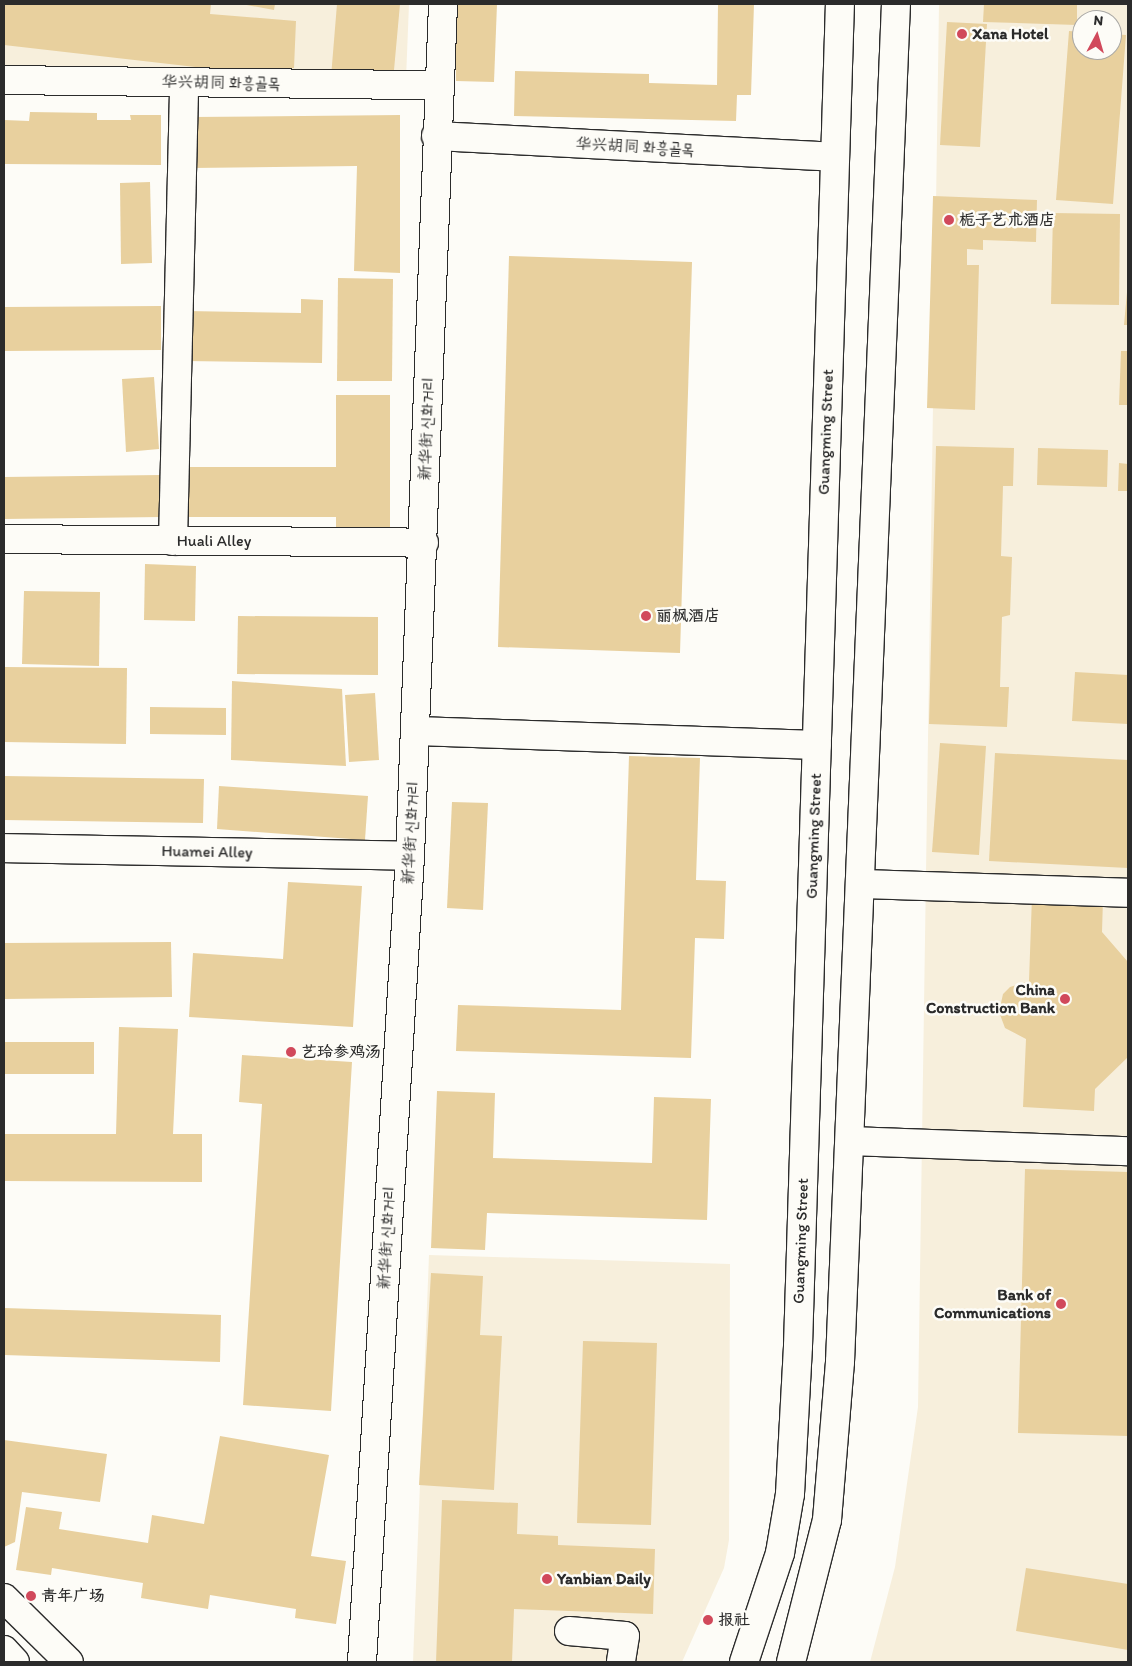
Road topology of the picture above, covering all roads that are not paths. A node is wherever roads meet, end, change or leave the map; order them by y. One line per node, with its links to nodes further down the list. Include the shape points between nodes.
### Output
1 (443, 4): 6 (street, 新华街 신화거리)
2 (840, 4): 8 (street, Guangming Street)
3 (896, 4): 16 (street)
4 (4, 80): 5 (street, 华兴胡同 화흥골목)
5 (184, 83): 6 (street, 华兴胡同 화흥골목); 10 (street)
6 (439, 85): 7 (street, 新华街 신화거리)
7 (436, 136): 8 (street, 华兴胡同 화흥골목); 11 (street, 新华街 신화거리)
8 (833, 156): 13 (street, Guangming Street)
9 (4, 539): 10 (street, Huali Alley)
10 (172, 541): 11 (street, Huali Alley)
11 (424, 542): 12 (street, 新华街 신화거리)
12 (416, 731): 13 (street); 15 (street, 新华街 신화거리)
13 (817, 745): 27 (street, Guangming Street, via 790,1494 780,1553)
14 (4, 848): 15 (street, Huamei Alley)
15 (410, 856): 25 (street, 新华街 신화거리)
16 (862, 884): 17 (street); 18 (street)
17 (1128, 893)
18 (850, 1141): 19 (street); 28 (street, via 840,1362 827,1520)
19 (1128, 1151)
20 (4, 1598): 24 (street)
21 (569, 1631): 26 (street, via 625,1636)
22 (4, 1650): 23 (street)
23 (15, 1662)
24 (69, 1662)
25 (362, 1662)
26 (621, 1662)
27 (744, 1662)
28 (791, 1662)

